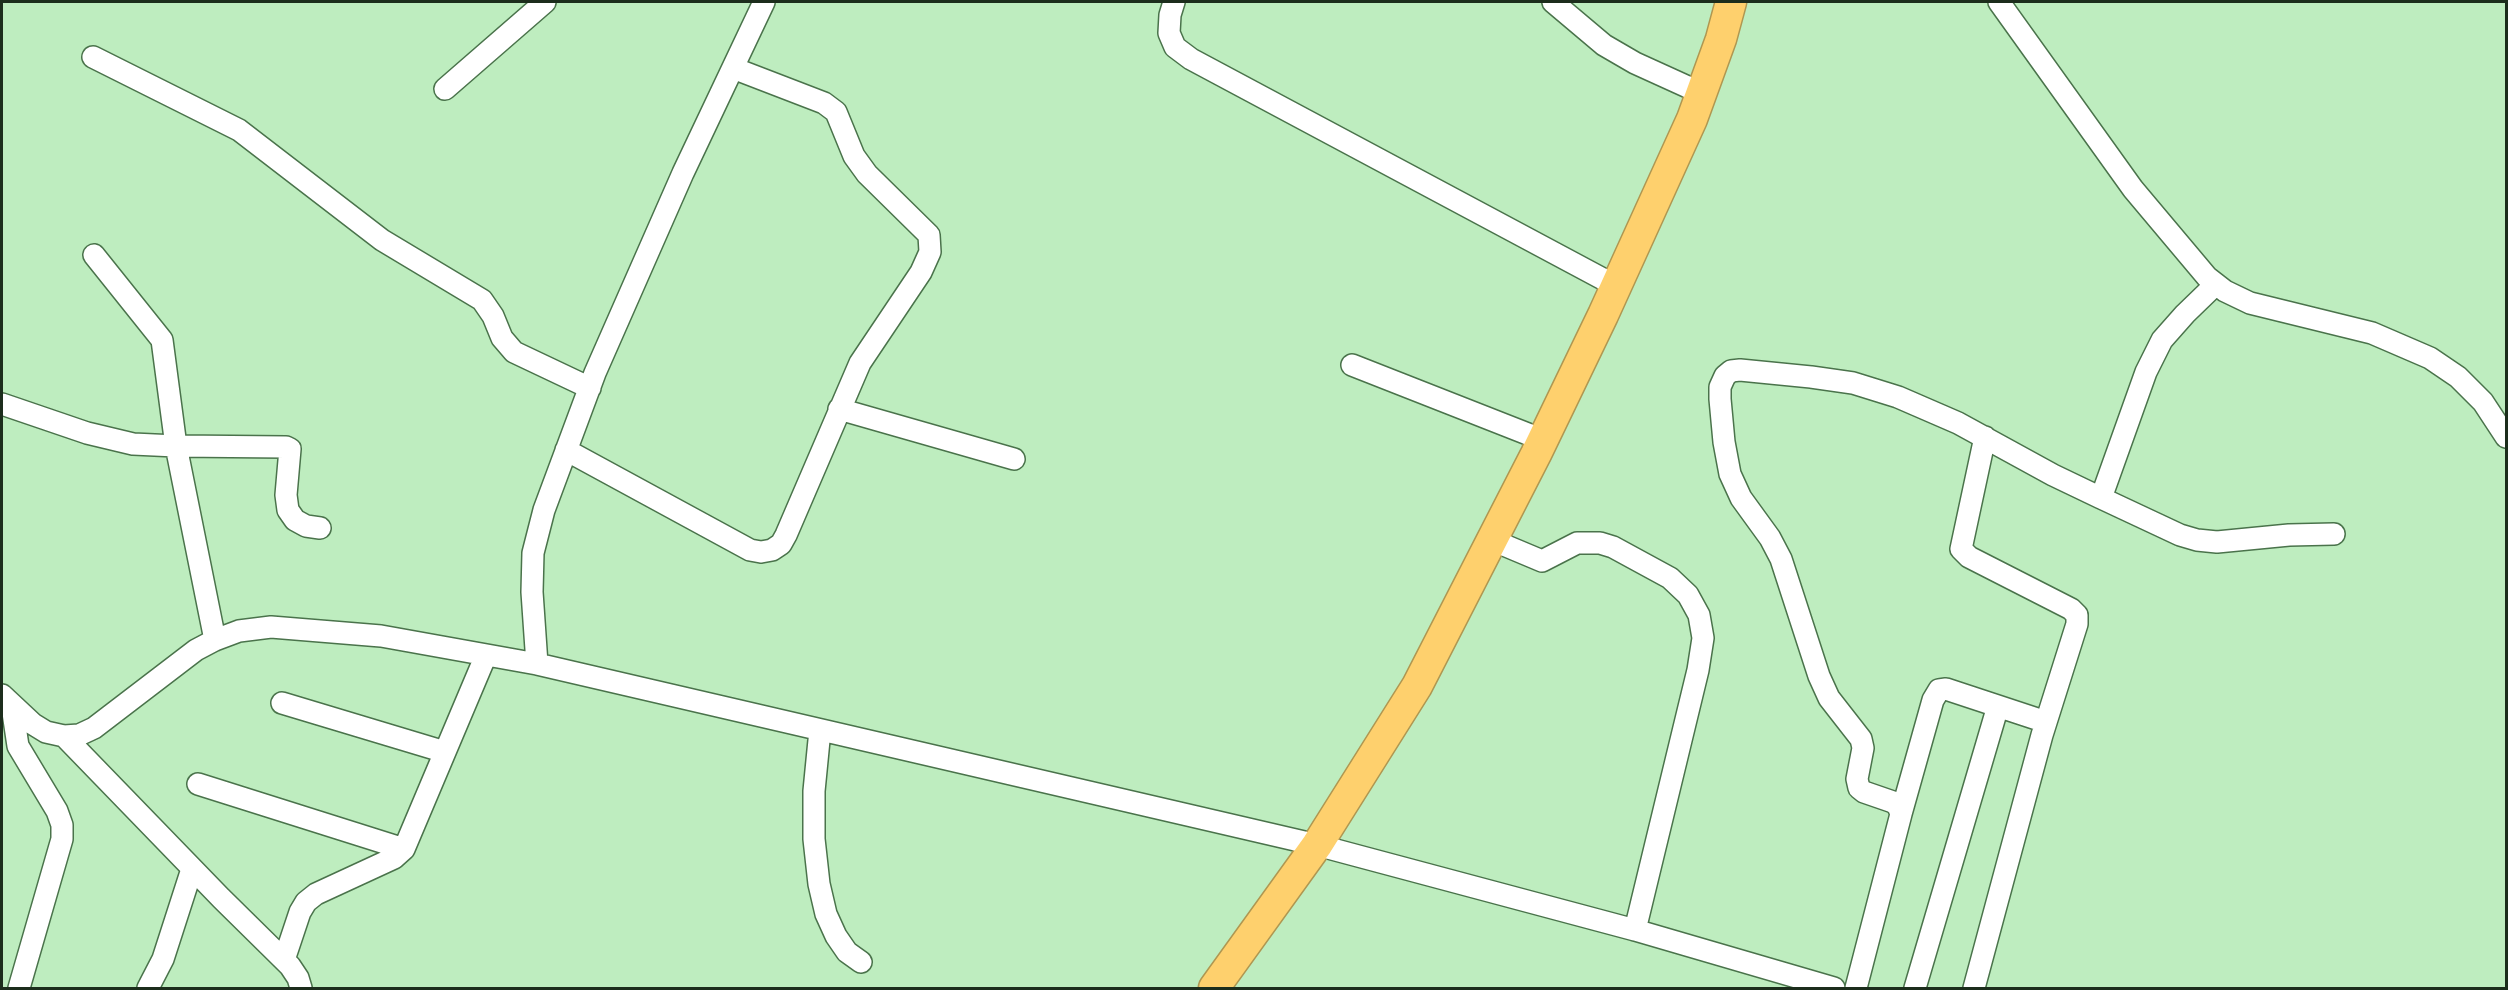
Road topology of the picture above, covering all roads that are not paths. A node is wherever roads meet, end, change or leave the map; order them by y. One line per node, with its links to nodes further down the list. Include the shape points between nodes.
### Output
1 (545, 2): 9 (street)
2 (764, 2): 8 (street)
3 (1174, 2): 13 (street, via 1169,33 1175,47 1191,59)
4 (1553, 2): 10 (street, via 1604,45)
5 (1731, 2): 10 (highway)
6 (1999, 2): 12 (street, via 2133,189 2188,257)
7 (93, 57): 15 (street, via 239,130 382,240 482,300 514,352)
8 (733, 68): 15 (street); 17 (street, via 824,103 836,112 854,156 867,174 929,235 930,252 921,272 860,363)
9 (445, 89)
10 (1701, 93): 13 (highway)
11 (94, 255): 21 (street, via 162,340)
12 (2217, 284): 19 (street, via 2250,303 2372,333 2430,358 2458,377 2483,402); 24 (street, via 2162,340 2146,372)
13 (1616, 286): 20 (highway)
14 (1352, 365): 20 (street)
15 (590, 388): 22 (street)
16 (2, 404): 21 (street, via 132,444)
17 (839, 409): 22 (street, via 786,535 781,544 761,552 750,550); 23 (street)
18 (1985, 437): 24 (street); 34 (street, via 1960,549 2077,615 2076,632); 39 (street, via 1898,397 1853,383 1740,370 1725,376 1720,387 1731,474 1741,498 1781,559 1829,698 1861,739 1859,788 1893,802)
19 (2506, 437)
20 (1543, 440): 27 (highway)
21 (176, 446): 25 (street, via 290,449 288,510 295,520); 28 (street)
22 (566, 450): 30 (street, via 533,553)
23 (1014, 459)
24 (2101, 498): 26 (street, via 2197,540)
25 (320, 528)
26 (2334, 534)
27 (1492, 540): 40 (highway, via 1417,686); 43 (street, via 1542,561 1577,543 1613,547 1670,578 1688,594 1699,615 1703,638 1698,670)
28 (215, 639): 29 (street, via 271,627 381,636); 36 (street, via 94,728)
29 (486, 655): 30 (street); 37 (street)
30 (537, 664): 35 (street)
31 (7, 701): 36 (street, via 46,732); 46 (street, via 18,746 62,825 62,839)
32 (282, 703): 37 (street)
33 (1998, 706): 34 (street); 39 (street, via 1946,689 1936,693); 52 (street)
34 (2046, 722): 53 (street)
35 (820, 729): 40 (street); 45 (street, via 814,791 819,884 836,936 847,952)
36 (64, 736): 42 (street)
37 (445, 752): 41 (street)
38 (198, 784): 41 (street)
39 (1900, 814): 51 (street)
40 (1317, 845): 43 (street); 49 (highway)
41 (404, 849): 44 (street, via 394,858 306,902)
42 (192, 869): 44 (street); 47 (street, via 163,959)
43 (1635, 930): 50 (street)
44 (284, 960): 48 (street)
45 (861, 962)
46 (19, 988)
47 (148, 988)
48 (301, 988)
49 (1214, 988)
50 (1834, 988)
51 (1856, 988)
52 (1915, 988)
53 (1974, 988)

